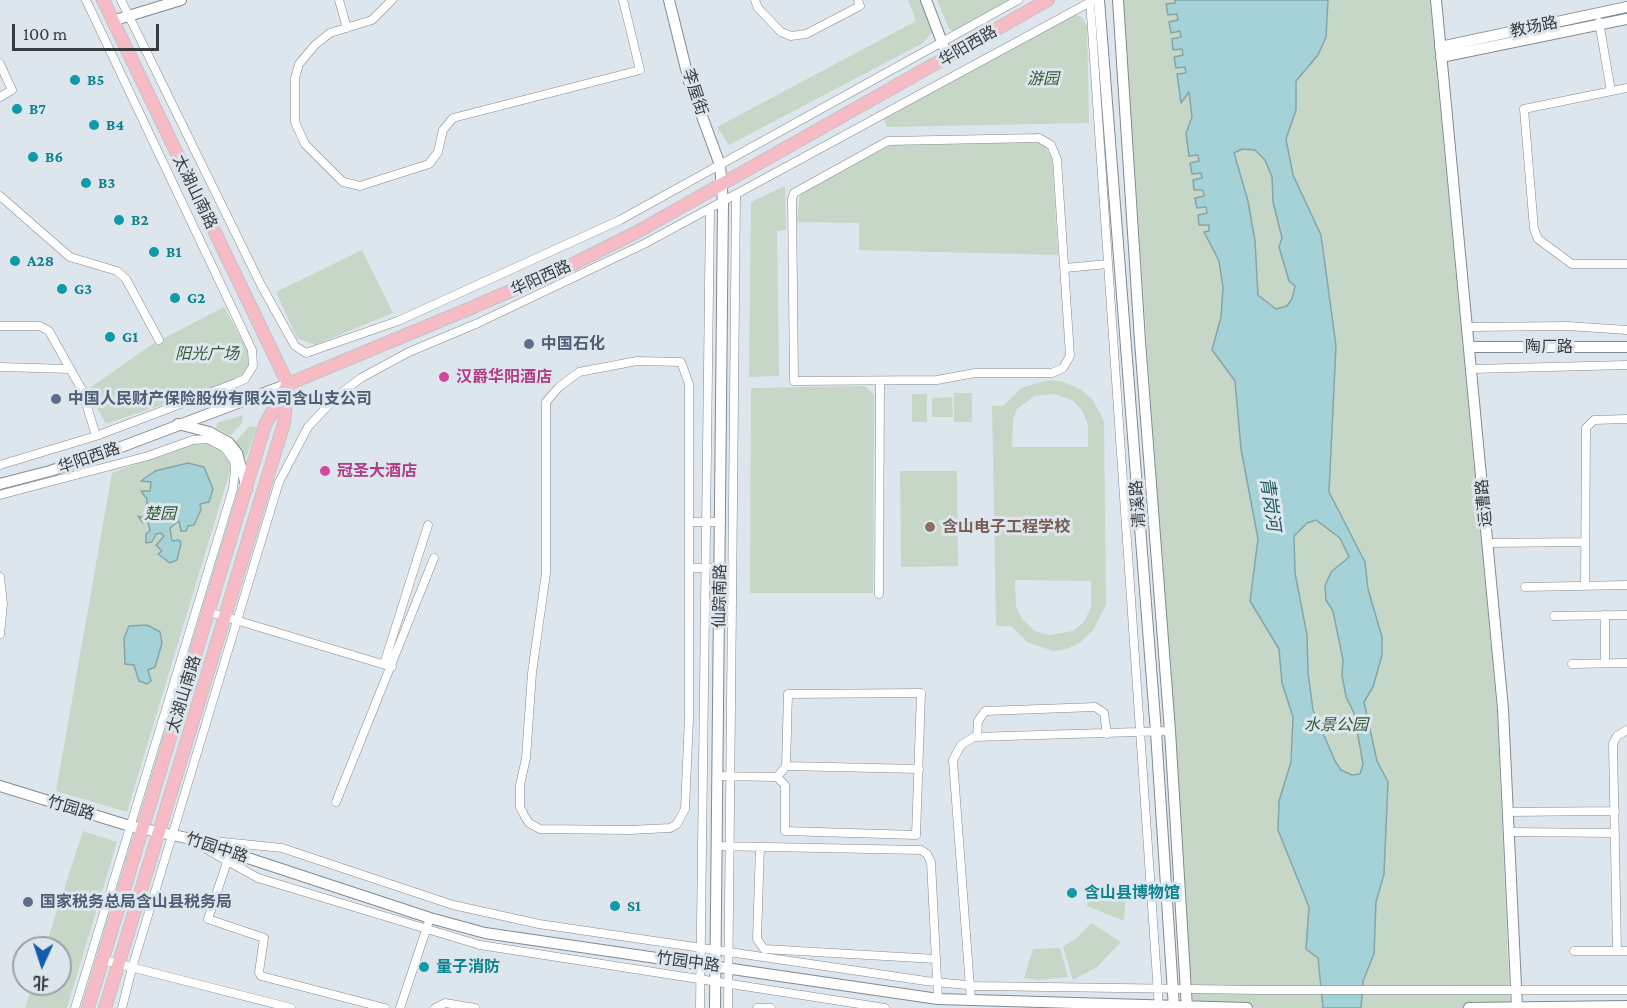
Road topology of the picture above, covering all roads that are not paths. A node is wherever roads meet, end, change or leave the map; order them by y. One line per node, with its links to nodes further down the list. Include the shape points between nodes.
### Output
1 (86, 0): 56 (street, via 254,356 248,375 236,384)
2 (103, 0): 21 (main road, 太湖山南路)
3 (120, 0): 19 (street)
4 (181, 0): 19 (main road)
5 (339, 0): 23 (street)
6 (392, 0): 23 (street, via 372,21)
7 (623, 0): 23 (street, via 640,70 453,118 443,130 438,152 429,164 360,186 343,182 323,164 305,144 295,122 295,78 299,64 330,33)
8 (669, 0): 31 (main road, 李屋街, via 689,81)
9 (755, 0): 10 (street, via 780,32 792,36 806,34 860,6)
10 (858, 0)
11 (926, 0): 24 (main road)
12 (1018, 0): 24 (street)
13 (1048, 0): 26 (main road, 华阳西路)
14 (1118, 0): 37 (main road, 清溪路)
15 (1436, 0): 25 (main road, 运漕路)
16 (1093, 1): 33 (street); 38 (main road, 清溪路); 39 (street)
17 (1627, 6): 18 (main road, 教场路)
18 (1598, 13): 22 (street); 25 (main road, 教场路)
19 (128, 16): 21 (main road); 31 (street, via 261,285 302,352 316,351 398,321 493,280 620,220)
20 (1627, 19): 22 (main road, 教场路)
21 (112, 21): 53 (main road, 太湖山南路)
22 (1600, 25): 25 (main road, 教场路); 29 (street)
23 (347, 28)
24 (942, 42): 26 (main road); 31 (street)
25 (1441, 52): 43 (main road, 运漕路)
26 (948, 58): 32 (main road, 华阳西路)
27 (0, 64): 30 (street, via 12,90)
28 (1627, 88): 29 (street)
29 (1611, 91): 40 (street, via 1524,109 1533,220 1538,239 1564,261)
30 (0, 97)
31 (720, 165): 32 (main road, 李屋街)
32 (721, 184): 35 (main road, 仙踪南路); 53 (main road, 华阳西路, via 575,263)
33 (736, 195): 35 (street); 98 (street)
34 (0, 196): 45 (street, via 70,257 117,271 126,279)
35 (723, 202): 36 (street); 65 (main road, 仙踪南路)
36 (710, 209): 64 (street); 83 (street, via 553,288 409,352 337,396 308,427 288,461)
37 (1135, 253): 38 (main road); 61 (main road, 清溪路)
38 (1118, 254): 62 (main road, 清溪路)
39 (1108, 264): 41 (street); 92 (street)
40 (1627, 264)
41 (1065, 268): 52 (street, via 1070,356 1059,371); 52 (street, via 1057,159 1051,145 1039,138 888,141 799,188 792,199 794,381)
42 (0, 326): 50 (street, via 44,327)
43 (1468, 327): 44 (street); 46 (main road, 运漕路)
44 (1627, 330)
45 (159, 340)
46 (1470, 347): 47 (main road, 陶厂路); 51 (main road, 运漕路)
47 (1627, 347)
48 (1627, 365): 51 (street)
49 (0, 367): 50 (street)
50 (70, 369): 56 (street, via 82,390)
51 (1472, 369): 68 (main road, 运漕路)
52 (880, 381): 77 (street)
53 (288, 384): 55 (main road, 华阳西路); 59 (main road, 太湖山南路, via 268,418); 81 (main road, 太湖山南路, via 284,423)
54 (1627, 419): 67 (street, via 1594,420 1586,428)
55 (178, 424): 58 (main road, 华阳西路, via 60,468); 59 (main road, via 209,432 229,443 237,453)
56 (96, 436): 57 (street)
57 (0, 465)
58 (0, 484)
59 (247, 489): 78 (main road, 太湖山南路)
60 (0, 495): 104 (street, via 148,456 193,440 218,443 234,460 233,489)
61 (1153, 502): 62 (main road); 91 (main road, 清溪路)
62 (1138, 503): 90 (main road, 清溪路)
63 (691, 522): 64 (street); 71 (street); 71 (street, via 689,384 681,362 637,361 588,369 548,398 546,573 520,785 520,807 534,827 670,828 682,817 689,718)
64 (706, 522): 65 (street); 72 (street)
65 (721, 522): 70 (main road, 仙踪南路)
66 (428, 525): 88 (street)
67 (1584, 542): 68 (street); 75 (street)
68 (1488, 543): 103 (main road, 运漕路, via 1503,709)
69 (434, 558): 88 (street)
70 (720, 567): 72 (street); 97 (main road, 仙踪南路)
71 (691, 568): 72 (street)
72 (706, 568): 116 (street)
73 (0, 577): 84 (street)
74 (1627, 585): 75 (street)
75 (1585, 586): 76 (street)
76 (1525, 587)
77 (879, 594)
78 (209, 612): 81 (street); 104 (main road, 太湖山南路)
79 (1605, 615): 80 (street); 82 (street); 85 (street)
80 (1627, 615)
81 (225, 616): 83 (street); 105 (main road, 太湖山南路)
82 (1554, 616)
83 (238, 620): 88 (street); 108 (street)
84 (0, 634)
85 (1605, 663): 86 (street); 87 (street)
86 (1627, 663)
87 (1572, 664)
88 (388, 666): 101 (street)
89 (1627, 730): 102 (street, via 1613,744)
90 (1156, 732): 91 (street); 92 (street); 135 (main road, 清溪路)
91 (1170, 732): 136 (main road, 清溪路)
92 (1140, 733): 93 (street); 134 (street)
93 (1107, 734): 94 (street); 94 (street, via 1104,713 1095,707 985,711 978,721)
94 (977, 737): 133 (street, via 961,745 953,760)
95 (786, 766): 96 (street); 96 (street, via 788,694 921,693); 99 (street)
96 (919, 769): 99 (street, via 916,835 785,831 785,785)
97 (717, 776): 98 (street); 110 (main road, 仙踪南路)
98 (730, 776): 99 (street); 111 (street)
99 (777, 777)
100 (0, 786): 104 (main road, 竹园路)
101 (336, 802)
102 (1615, 811): 103 (street); 107 (street)
103 (1507, 812): 106 (main road, 运漕路)
104 (136, 828): 105 (main road, 竹园中路); 123 (main road, 太湖山南路); 146 (street)
105 (159, 832): 108 (main road, 竹园中路); 124 (main road, 太湖山南路)
106 (1508, 832): 107 (street); 137 (main road, 运漕路)
107 (1615, 833): 119 (street)
108 (172, 835): 109 (main road, 竹园中路); 127 (street)
109 (187, 838): 113 (main road, 竹园中路); 115 (street, via 258,878); 116 (street, via 282,848 453,905 539,924)
110 (716, 846): 111 (street); 117 (main road, 仙踪南路)
111 (729, 846): 112 (street); 121 (street)
112 (760, 847): 122 (street, via 921,850 931,862); 122 (street, via 757,939 764,949)
113 (231, 852): 114 (main road, 竹园中路); 151 (street, via 208,919 264,938 261,976)
114 (430, 918): 115 (street); 125 (main road, 竹园中路, via 485,933)
115 (426, 931): 129 (street, via 480,945); 152 (street)
116 (701, 948): 117 (street); 125 (street)
117 (715, 950): 121 (street); 126 (main road, 仙踪南路)
118 (1574, 951): 119 (street)
119 (1617, 951): 120 (street)
120 (1627, 951)
121 (728, 952): 128 (street); 131 (street)
122 (936, 959): 131 (street)
123 (103, 960): 124 (street); 147 (main road, 太湖山南路)
124 (118, 964): 127 (street); 148 (main road, 太湖山南路)
125 (701, 964): 126 (main road, 竹园中路); 129 (street)
126 (715, 966): 128 (main road, 竹园中路); 130 (main road, 仙踪南路)
127 (132, 968): 149 (street); 150 (street)
128 (728, 968): 132 (street); 139 (main road, 竹园中路)
129 (700, 979): 130 (street); 155 (street)
130 (715, 981): 132 (street); 156 (main road, 仙踪南路)
131 (937, 982): 133 (street); 139 (street)
132 (728, 983): 157 (street); 160 (street)
133 (970, 986): 134 (street); 140 (street)
134 (1158, 988): 135 (street); 141 (street)
135 (1172, 988): 136 (street); 143 (main road, 清溪路)
136 (1186, 989): 137 (street); 144 (main road, 清溪路)
137 (1516, 990): 138 (street); 145 (main road, 运漕路)
138 (1627, 990)
139 (938, 999): 140 (main road, 竹园中路)
140 (971, 1000): 141 (main road, 竹园中路)
141 (1159, 1006): 143 (main road, 竹园中路)
142 (1627, 1006): 145 (main road)
143 (1174, 1007): 144 (main road, 竹园中路)
144 (1187, 1007): 161 (main road, 竹园中路)
145 (1517, 1007): 162 (main road)
146 (75, 1008)
147 (88, 1008)
148 (105, 1008)
149 (122, 1008)
150 (291, 1008)
151 (385, 1008)
152 (400, 1008)
153 (435, 1008): 154 (street, via 445,1003)
154 (475, 1008)
155 (700, 1008)
156 (715, 1008)
157 (728, 1008)
158 (757, 1008): 159 (street)
159 (771, 1008)
160 (885, 1008)
161 (1247, 1008)
162 (1469, 1008)

